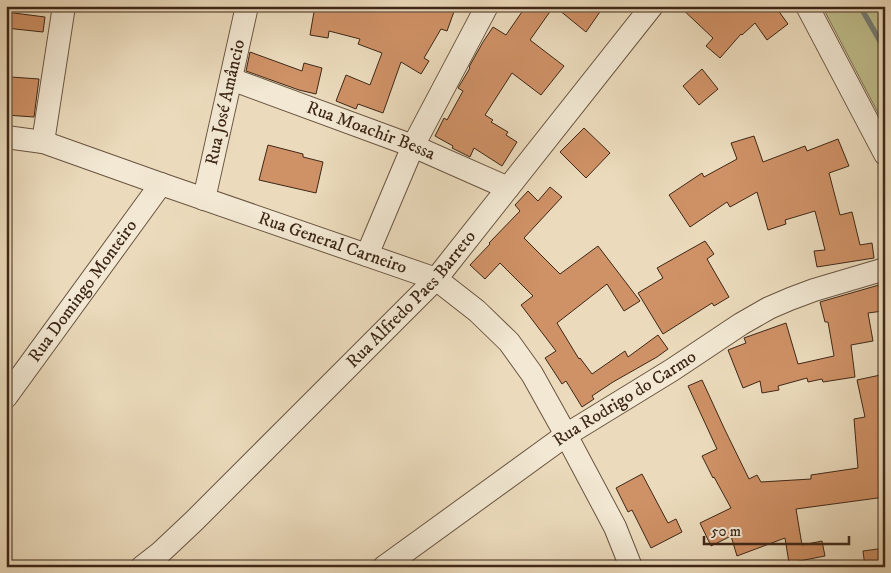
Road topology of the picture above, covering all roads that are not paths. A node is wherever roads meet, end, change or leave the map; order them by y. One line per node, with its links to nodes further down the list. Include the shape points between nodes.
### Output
1 (64, 6): 8 (street)
2 (247, 6): 6 (street, Rua José Amâncio)
3 (487, 6): 9 (street)
4 (652, 6): 12 (street, Rua Alfredo Paes Barreto)
5 (807, 6): 10 (street)
6 (231, 79): 9 (street, Rua Moachir Bessa); 13 (street, Rua José Amâncio)
7 (6, 138): 8 (street, Rua General Carneiro)
8 (44, 142): 11 (street, Rua General Carneiro)
9 (413, 146): 12 (street, Rua Moachir Bessa); 14 (street)
10 (885, 154)
11 (161, 184): 13 (street, Rua General Carneiro); 17 (street, Rua Domingo Monteiro)
12 (508, 188): 16 (street, Rua Alfredo Paes Barreto)
13 (204, 199): 14 (street, Rua General Carneiro)
14 (367, 255): 16 (street, Rua General Carneiro)
15 (885, 269): 18 (street, Rua Rodrigo do Carmo, via 814,290 769,308)
16 (436, 279): 18 (street, Rua General Carneiro, via 509,342 532,374); 19 (street, Rua Alfredo Paes Barreto, via 194,522)
17 (6, 397)
18 (566, 435): 20 (street, Rua Rodrigo do Carmo); 21 (street, Rua General Carneiro, via 615,527)
19 (142, 567)
20 (384, 567)
21 (631, 567)

